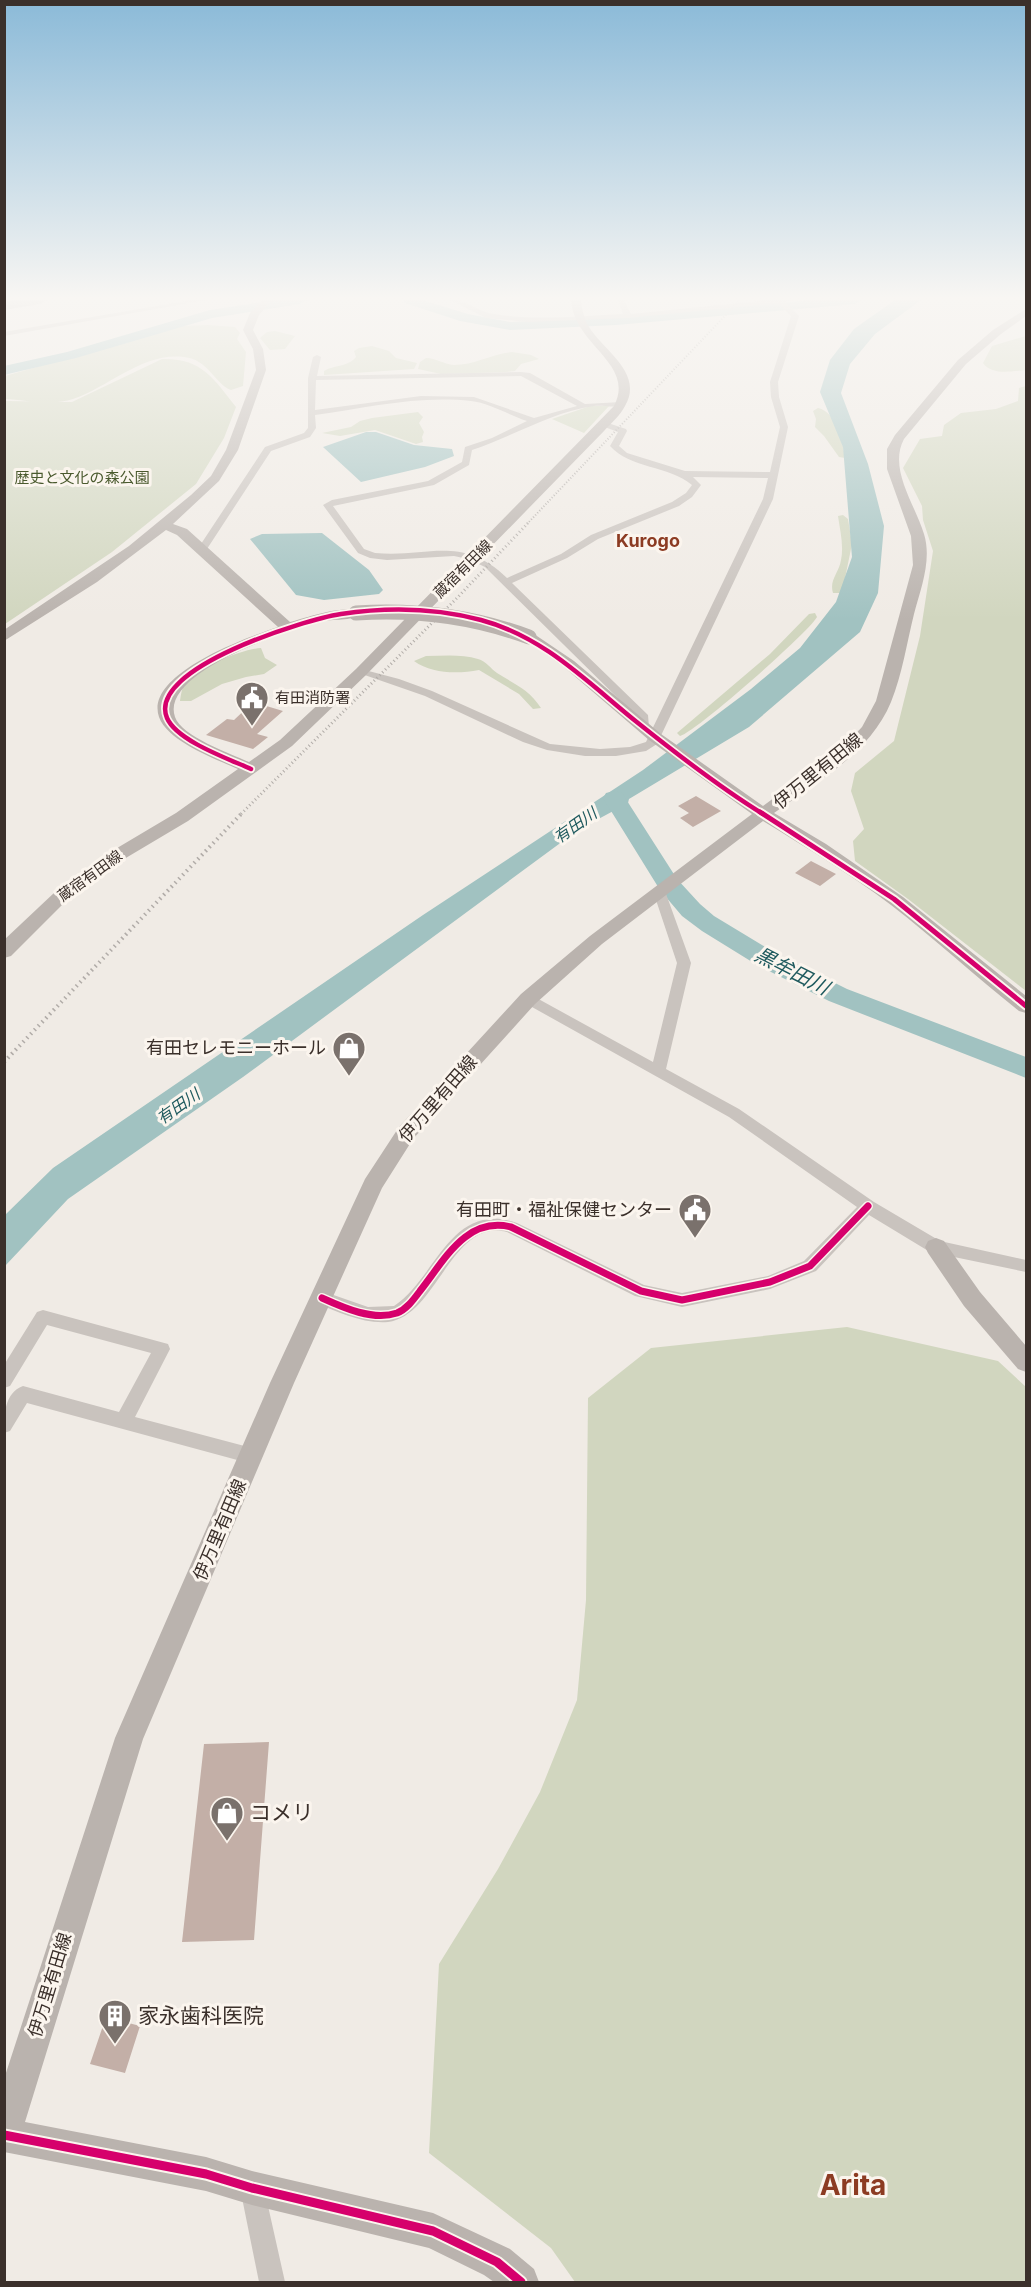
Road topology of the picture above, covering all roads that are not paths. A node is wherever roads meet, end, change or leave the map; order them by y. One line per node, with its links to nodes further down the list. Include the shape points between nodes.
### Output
1 (248, 407): 14 (main road, via 218,475)
2 (311, 407): 9 (street)
3 (339, 407): 9 (street)
4 (495, 407): 10 (street)
5 (581, 407): 10 (street)
6 (619, 407): 11 (main road, 蔵宿有田線)
7 (778, 407): 13 (street, via 784,427)
8 (925, 407): 23 (main road, 伊万里有田線, via 893,449 892,469 918,536 920,565 884,701 869,729 850,749)
9 (311, 413): 15 (street, via 307,435 268,449)
10 (534, 421): 16 (street, via 468,449 466,463 431,483 328,505 366,555 433,551)
11 (605, 424): 12 (street, via 623,431 614,446 624,456); 16 (main road, 蔵宿有田線)
12 (684, 474): 13 (street); 17 (street, via 697,485 676,503 594,535 564,556)
13 (774, 475): 21 (street, via 758,522)
14 (164, 525): 15 (main road, via 182,532); 19 (main road, via 89,584)
15 (202, 550): 18 (main road)
16 (476, 556): 17 (street); 20 (main road, 蔵宿有田線)
17 (507, 581): 21 (street, via 644,717)
18 (288, 628): 21 (main road, bridge, via 322,618 406,610 482,620 529,637 569,664); 22 (main road, via 192,671 176,682 165,703 165,715 175,729)
19 (4, 637)
20 (361, 672): 21 (street, via 458,707 546,747 615,752 645,748); 22 (main road, 蔵宿有田線, via 286,743)
21 (649, 732): 23 (main road)
22 (251, 769): 25 (main road, 蔵宿有田線, via 182,817 108,861 61,896)
23 (763, 814): 24 (main road, 伊万里有田線); 27 (main road, via 897,901)
24 (659, 891): 26 (main road, 伊万里有田線); 28 (street, via 684,963)
25 (4, 952)
26 (528, 999): 28 (street); 32 (main road, 伊万里有田線, via 406,1133 373,1185)
27 (1026, 1006)
28 (658, 1071): 29 (street, via 734,1113)
29 (868, 1206): 30 (street); 32 (street, via 810,1266 770,1282 720,1294 682,1300 641,1291 511,1227 494,1224 472,1232 436,1267 400,1312 374,1315)
30 (936, 1247): 31 (street); 33 (main road, via 972,1299)
31 (1026, 1266)
32 (322, 1298): 39 (main road, 伊万里有田線)
33 (1026, 1362)
34 (4, 1381): 37 (street, via 43,1317 162,1349)
35 (4, 1388): 36 (street)
36 (23, 1394): 37 (street); 38 (street)
37 (124, 1421): 39 (street)
38 (4, 1425)
39 (252, 1456): 40 (main road, 伊万里有田線, via 129,1738)
40 (4, 2135): 41 (main road, via 206,2174)
41 (252, 2188): 42 (street); 43 (main road, via 434,2231 497,2262)
42 (272, 2283)
43 (521, 2283)

